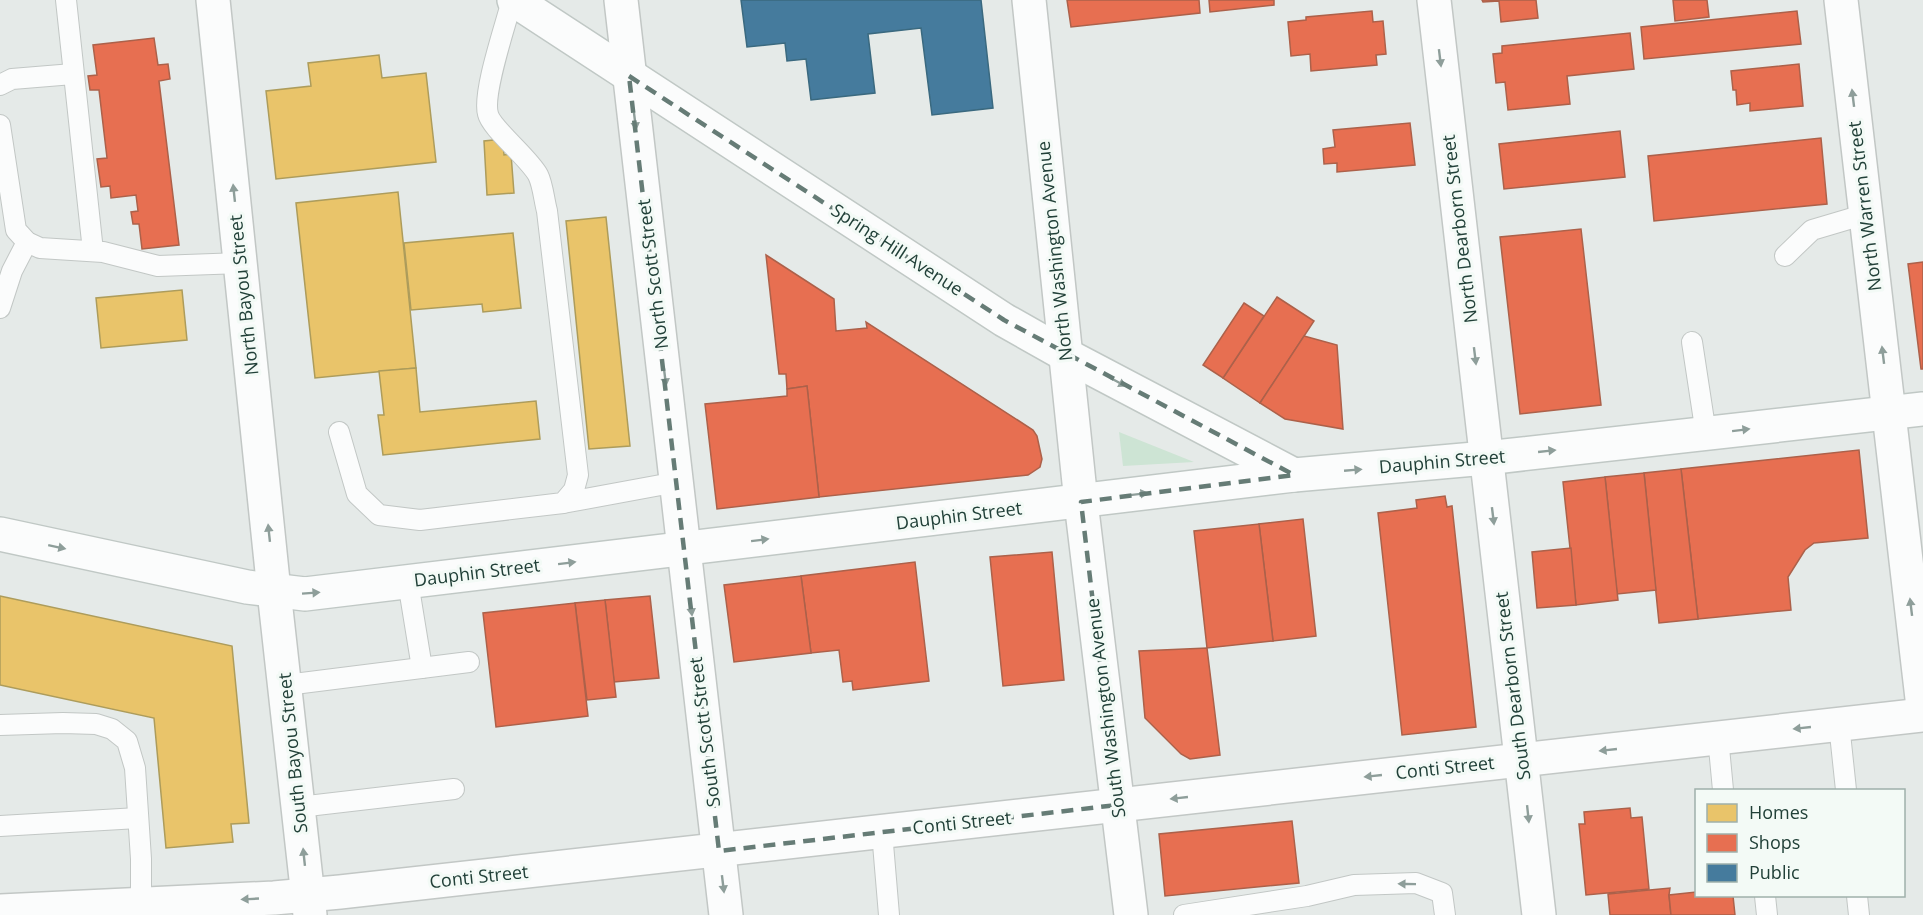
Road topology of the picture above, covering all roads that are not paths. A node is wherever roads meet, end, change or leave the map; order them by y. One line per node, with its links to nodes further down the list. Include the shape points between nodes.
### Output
1 (66, 0): 8 (lane)
2 (213, 0): 16 (street, North Bayou Street, one-way to 2)
3 (513, 0): 9 (street, Spring Hill Avenue); 28 (lane, via 488,88 488,114 538,176 547,211 578,475 574,490)
4 (621, 0): 9 (street, North Scott Street)
5 (1029, 0): 19 (street, North Washington Avenue)
6 (1434, 0): 24 (street, North Dearborn Street, one-way to 24)
7 (1841, 0): 12 (street, North Warren Street, one-way to 7)
8 (74, 74): 10 (lane, via 12,79); 14 (lane)
9 (629, 76): 19 (street, Spring Hill Avenue, via 1004,320); 26 (street, North Scott Street, one-way to 26)
10 (0, 85)
11 (0, 125): 13 (lane, via 16,230)
12 (1866, 214): 15 (lane, via 1812,230); 21 (street, North Warren Street, one-way to 12)
13 (27, 242): 14 (lane, via 40,248); 17 (lane)
14 (93, 251): 16 (lane, via 158,267)
15 (1785, 256)
16 (241, 263): 32 (street, North Bayou Street, one-way to 16)
17 (0, 308)
18 (1692, 342): 23 (lane)
19 (1066, 355): 25 (street, Spring Hill Avenue, one-way to 25); 27 (street, North Washington Avenue)
20 (1923, 409): 21 (street, Dauphin Street)
21 (1890, 413): 23 (street, Dauphin Street, one-way to 21); 36 (street, North Warren Street, one-way to 21)
22 (339, 432): 28 (lane, via 357,494 379,514 420,520)
23 (1706, 434): 24 (street, Dauphin Street, one-way to 23)
24 (1486, 458): 25 (street, Dauphin Street, one-way to 24); 41 (street, South Dearborn Street, one-way to 41)
25 (1294, 475): 27 (street, Dauphin Street, one-way to 25)
26 (677, 482): 28 (lane); 30 (street, North Scott Street)
27 (1081, 502): 30 (street, Dauphin Street, one-way to 27); 45 (street, South Washington Avenue)
28 (562, 503)
29 (0, 534): 32 (street, Dauphin Street, one-way to 32)
30 (684, 549): 31 (street, Dauphin Street, one-way to 30); 50 (street, South Scott Street, one-way to 50)
31 (408, 582): 32 (street, Dauphin Street, one-way to 31, via 305,594); 34 (lane)
32 (274, 591): 35 (street, South Bayou Street)
33 (469, 662): 34 (lane)
34 (422, 668): 35 (lane)
35 (286, 685): 46 (street, South Bayou Street)
36 (1923, 707)
37 (1923, 715): 38 (street, Conti Street)
38 (1839, 724): 40 (street, Conti Street, one-way to 40); 44 (lane)
39 (0, 725): 47 (lane, via 96,724 111,729 127,741 135,768)
40 (1718, 737): 41 (street, Conti Street, one-way to 41); 43 (lane)
41 (1522, 760): 45 (street, Conti Street, one-way to 45); 63 (street, South Dearborn Street, one-way to 63)
42 (454, 789): 46 (lane)
43 (1723, 789)
44 (1846, 789)
45 (1117, 805): 49 (street, Conti Street); 59 (street, South Washington Avenue)
46 (299, 807): 54 (street, South Bayou Street, one-way to 46)
47 (138, 818): 48 (lane); 53 (lane)
48 (0, 826)
49 (882, 832): 50 (street, Conti Street); 58 (lane)
50 (719, 851): 54 (street, Conti Street); 57 (street, South Scott Street, one-way to 57)
51 (1765, 897): 64 (lane)
52 (1857, 897): 65 (lane)
53 (141, 904): 54 (street, Conti Street, one-way to 53); 56 (street, Conti Street)
54 (309, 905)
55 (1281, 908): 61 (lane); 62 (lane, one-way to 55, via 1442,893 1416,883 1354,885)
56 (0, 911)
57 (726, 915)
58 (889, 915)
59 (1131, 915)
60 (1184, 915): 61 (lane)
61 (1189, 915)
62 (1445, 915)
63 (1539, 915)
64 (1767, 915)
65 (1859, 915)

